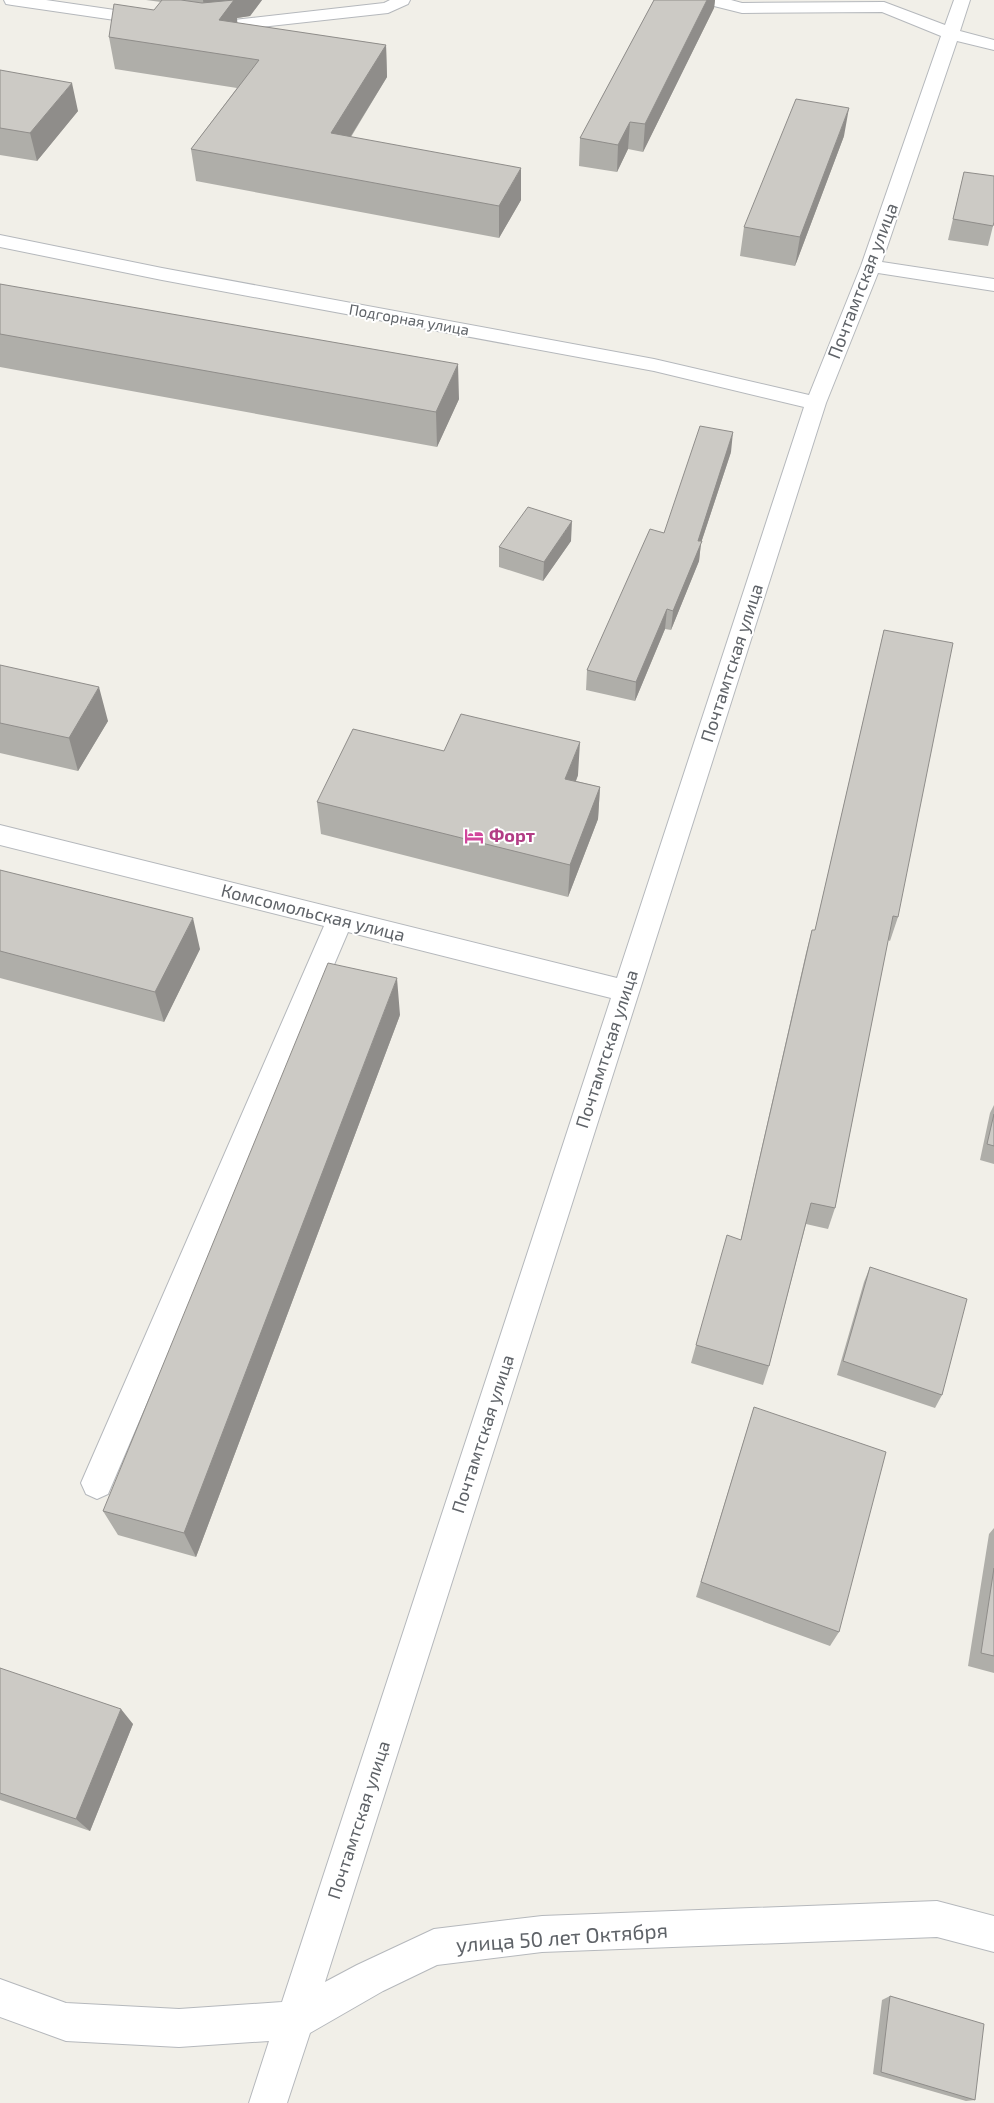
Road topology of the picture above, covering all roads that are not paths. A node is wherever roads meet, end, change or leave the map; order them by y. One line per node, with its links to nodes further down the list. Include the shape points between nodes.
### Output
1 (12, 0): 5 (street)
2 (402, 0): 6 (street, via 388,8 206,28)
3 (712, 0): 7 (street, via 742,8 884,7)
4 (962, 0): 7 (street, Почтамтская улица)
5 (168, 22)
6 (187, 25)
7 (952, 34): 8 (street); 10 (street, Почтамтская улица)
8 (994, 45)
9 (0, 241): 12 (street, Подгорная улица, via 654,365)
10 (871, 266): 11 (street); 12 (street, Почтамтская улица)
11 (994, 285)
12 (816, 403): 15 (street, Почтамтская улица)
13 (0, 835): 14 (street, Комсомольская улица)
14 (340, 920): 15 (street, Комсомольская улица); 16 (street)
15 (626, 991): 19 (street, Почтамтская улица)
16 (98, 1483)
17 (994, 1934): 19 (street, улица 50 лет Октября, via 937,1920 542,1934 434,1947)
18 (0, 1998): 19 (street, улица 50 лет Октября, via 66,2022 179,2028)
19 (295, 2020): 20 (street, Почтамтская улица)
20 (268, 2103)

